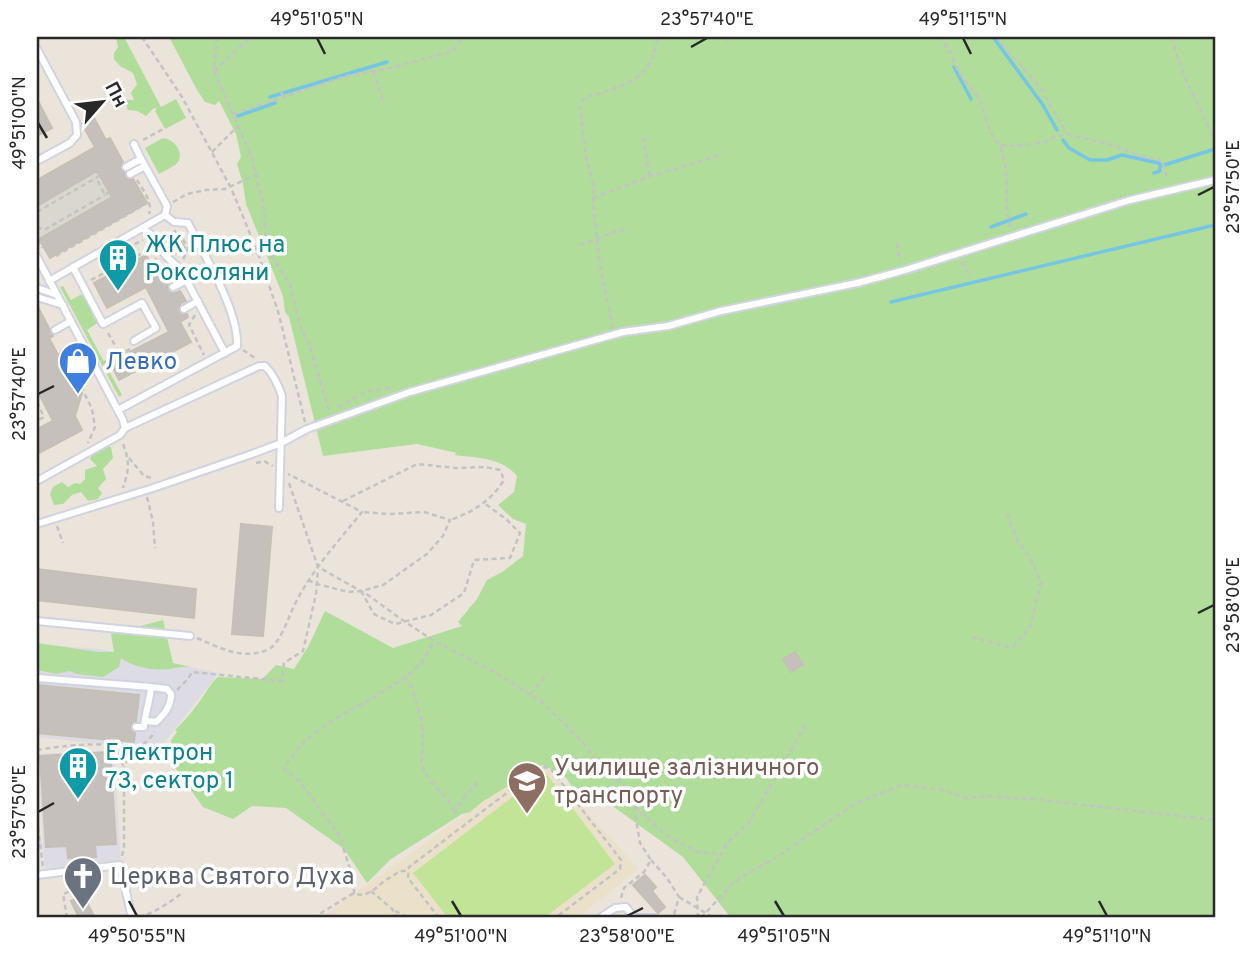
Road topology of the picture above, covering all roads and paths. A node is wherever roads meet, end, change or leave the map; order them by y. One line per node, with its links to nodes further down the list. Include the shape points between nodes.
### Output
1 (142, 37): 25 (path)
2 (217, 37): 12 (path)
3 (251, 37): 12 (path)
4 (463, 37): 13 (path, via 453,51)
5 (658, 37): 35 (path, via 649,65 636,79 585,97 580,107)
6 (726, 37): 10 (path)
7 (938, 37): 24 (path, via 981,104 986,125)
8 (996, 37): 20 (path, via 1042,90)
9 (1171, 37): 22 (path)
10 (729, 44)
11 (37, 49): 28 (lane, via 76,121 77,135)
12 (214, 71): 17 (path)
13 (373, 71): 15 (path); 16 (path)
14 (281, 90): 15 (path)
15 (283, 97): 17 (path)
16 (384, 104)
17 (233, 114): 18 (path)
18 (238, 126): 25 (path); 30 (path)
19 (165, 128): 23 (path)
20 (1068, 134): 24 (path, via 1045,142); 34 (path, via 1162,162 1168,181)
21 (643, 137): 31 (path)
22 (1215, 141)
23 (134, 145): 27 (lane)
24 (999, 145): 40 (path, via 1006,160)
25 (212, 152): 33 (path)
26 (723, 154): 31 (path)
27 (141, 159): 29 (lane); 29 (lane, via 128,171)
28 (37, 161)
29 (145, 166): 37 (lane)
30 (256, 174): 33 (path); 83 (path, via 264,207 266,248 290,284)
31 (650, 177): 35 (path)
32 (1215, 180): 34 (lane)
33 (230, 187): 37 (path, via 187,194); 86 (path, via 278,311)
34 (1161, 193): 50 (lane)
35 (593, 198): 44 (path)
36 (149, 202): 49 (path)
37 (167, 206): 39 (lane)
38 (37, 212): 41 (path, via 100,175 110,192 44,230)
39 (165, 215): 42 (lane); 73 (lane, via 174,222 188,223 225,296)
40 (1009, 224)
41 (37, 227)
42 (142, 228): 54 (lane); 58 (lane, via 181,270)
43 (628, 229): 44 (path)
44 (597, 239): 47 (path); 70 (path)
45 (37, 240): 48 (path)
46 (897, 243): 55 (path)
47 (580, 245)
48 (44, 252)
49 (63, 252): 51 (path); 53 (path)
50 (956, 254): 55 (lane); 56 (path)
51 (56, 256)
52 (37, 257): 57 (lane)
53 (68, 261)
54 (73, 267): 57 (lane); 59 (lane)
55 (902, 271): 70 (lane, via 668,326)
56 (971, 278)
57 (49, 281): 62 (lane)
58 (184, 281): 59 (path, via 176,273 163,272 150,249); 60 (lane); 64 (lane)
59 (82, 285): 68 (lane)
60 (173, 287)
61 (37, 288): 62 (lane)
62 (57, 295): 65 (lane)
63 (37, 297): 65 (lane)
64 (195, 302): 66 (lane); 74 (lane); 76 (path, via 197,312 189,325)
65 (62, 305): 67 (lane)
66 (184, 309)
67 (71, 321): 69 (lane); 77 (lane)
68 (103, 324): 71 (lane, via 142,303 156,328); 75 (path)
69 (55, 330)
70 (614, 334): 83 (lane, via 410,392)
71 (134, 341)
72 (142, 343): 75 (path)
73 (237, 346): 74 (lane); 79 (path)
74 (225, 352): 81 (lane)
75 (120, 354): 78 (path)
76 (204, 354)
77 (90, 356): 81 (lane); 84 (path, via 71,366 89,401)
78 (101, 365)
79 (262, 366): 85 (lane); 90 (lane, via 271,372 282,396)
80 (37, 402): 82 (path, via 44,417)
81 (118, 410): 85 (lane)
82 (37, 421)
83 (331, 421): 86 (lane)
84 (95, 427): 88 (path); 89 (path)
85 (125, 428): 87 (lane)
86 (307, 429): 90 (lane)
87 (120, 435): 91 (path); 96 (lane)
88 (100, 438)
89 (88, 443)
90 (281, 443): 94 (lane); 97 (lane)
91 (129, 458): 97 (path, via 144,476); 99 (path)
92 (253, 464): 94 (path, via 264,461)
93 (290, 467): 95 (path)
94 (280, 470): 95 (path); 102 (lane)
95 (288, 474): 100 (path); 110 (path)
96 (37, 481)
97 (169, 483): 98 (lane)
98 (145, 491): 99 (lane); 109 (path)
99 (120, 498): 105 (lane)
100 (342, 502): 101 (path, via 417,464 500,470 503,480); 103 (path)
101 (484, 503): 106 (path, via 470,514); 113 (path, via 520,533 510,558 474,560 464,593 431,615 395,624 374,614)
102 (279, 508)
103 (362, 512): 106 (path, via 424,512); 110 (path)
104 (1007, 513): 116 (path, via 1041,582 1030,627 1012,649)
105 (55, 519): 107 (lane); 108 (path)
106 (450, 520): 113 (path, via 427,554 383,585)
107 (37, 524)
108 (63, 543)
109 (155, 548)
110 (318, 567): 111 (path); 112 (path); 113 (path)
111 (308, 580): 112 (path); 115 (path, via 272,648 237,654)
112 (317, 584): 113 (path); 122 (path, via 303,651 284,663 282,681 192,672)
113 (361, 591): 117 (path)
114 (37, 621): 115 (lane)
115 (190, 636)
116 (972, 637)
117 (434, 641): 119 (path, via 423,662); 123 (path)
118 (548, 674): 123 (path)
119 (405, 677): 131 (path, via 422,723 421,765 455,814); 143 (path, via 329,722 292,755 284,769 300,782 339,835)
120 (37, 678): 121 (lane)
121 (151, 687): 122 (lane); 126 (lane, via 144,727)
122 (171, 694): 124 (lane, via 167,709)
123 (530, 694): 132 (path, via 583,742 610,777 623,783)
124 (152, 722): 128 (path, via 157,730)
125 (807, 722): 135 (path, via 749,823)
126 (136, 727)
127 (116, 745): 128 (path); 129 (path); 130 (path)
128 (136, 749): 130 (path)
129 (37, 750)
130 (124, 768): 137 (path)
131 (479, 780)
132 (633, 805): 135 (path, via 667,836 698,852); 136 (path, via 640,843)
133 (37, 819): 139 (path)
134 (1215, 821): 148 (path, via 1041,800 965,798 944,790 902,785 856,803 745,875)
135 (721, 854): 146 (path, via 697,897)
136 (651, 860): 144 (path); 145 (path, via 624,888)
137 (120, 865): 139 (lane); 149 (lane)
138 (409, 871): 141 (path, via 400,871); 154 (path, via 408,878); 155 (path, via 541,767 550,768 621,860 620,869)
139 (40, 874)
140 (76, 890): 150 (path, via 63,894)
141 (371, 891): 143 (path); 147 (path)
142 (182, 893): 149 (path, via 148,914)
143 (354, 894): 151 (path)
144 (679, 897): 146 (path); 158 (path)
145 (618, 908): 156 (lane); 157 (lane, via 625,907 634,918)
146 (698, 908): 148 (path); 159 (path)
147 (391, 909): 152 (path); 153 (path)
148 (705, 913): 159 (path); 160 (path)
149 (132, 917)
150 (67, 918)
151 (313, 918)
152 (398, 918)
153 (410, 918)
154 (439, 918)
155 (555, 918)
156 (600, 918)
157 (654, 918)
158 (673, 918)
159 (699, 918)
160 (714, 918)

